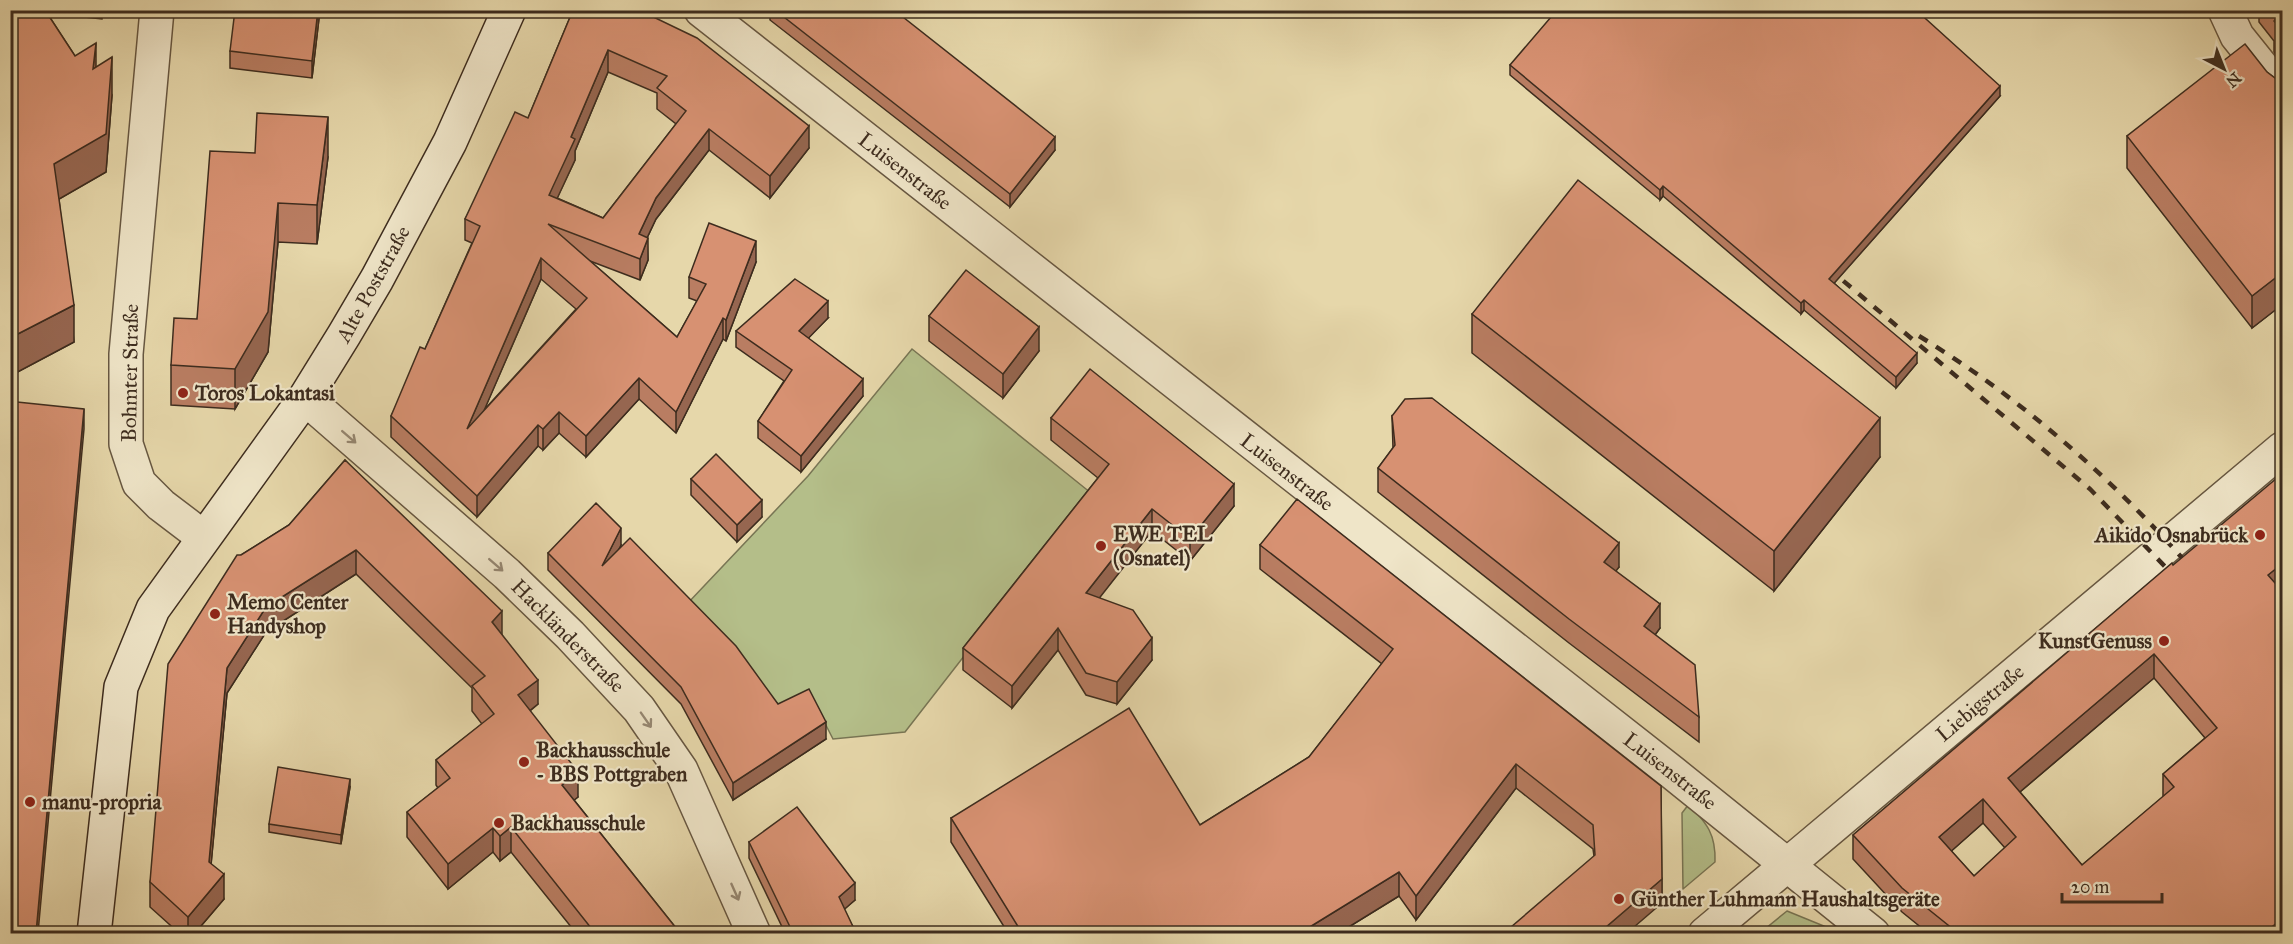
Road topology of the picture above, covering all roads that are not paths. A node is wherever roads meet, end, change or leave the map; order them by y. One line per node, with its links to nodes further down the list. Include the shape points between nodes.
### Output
1 (157, 10): 8 (street, Bohmter Straße, via 126,354 126,444 139,483)
2 (509, 10): 6 (street, Alte Poststraße, via 450,142 377,279)
3 (701, 10): 9 (street, Luisenstraße)
4 (2225, 10): 5 (street, via 2237,36)
5 (2283, 92)
6 (305, 398): 8 (street, Alte Poststraße); 11 (street, Hackländerstraße, one-way to 11, via 507,574 639,709 681,770)
7 (2283, 449): 9 (street, Liebigstraße)
8 (203, 537): 10 (street, via 153,609 121,687)
9 (1789, 865): 12 (street, Liebigstraße); 13 (street, Luisenstraße)
10 (94, 933)
11 (754, 933)
12 (1705, 933)
13 (1873, 933)

